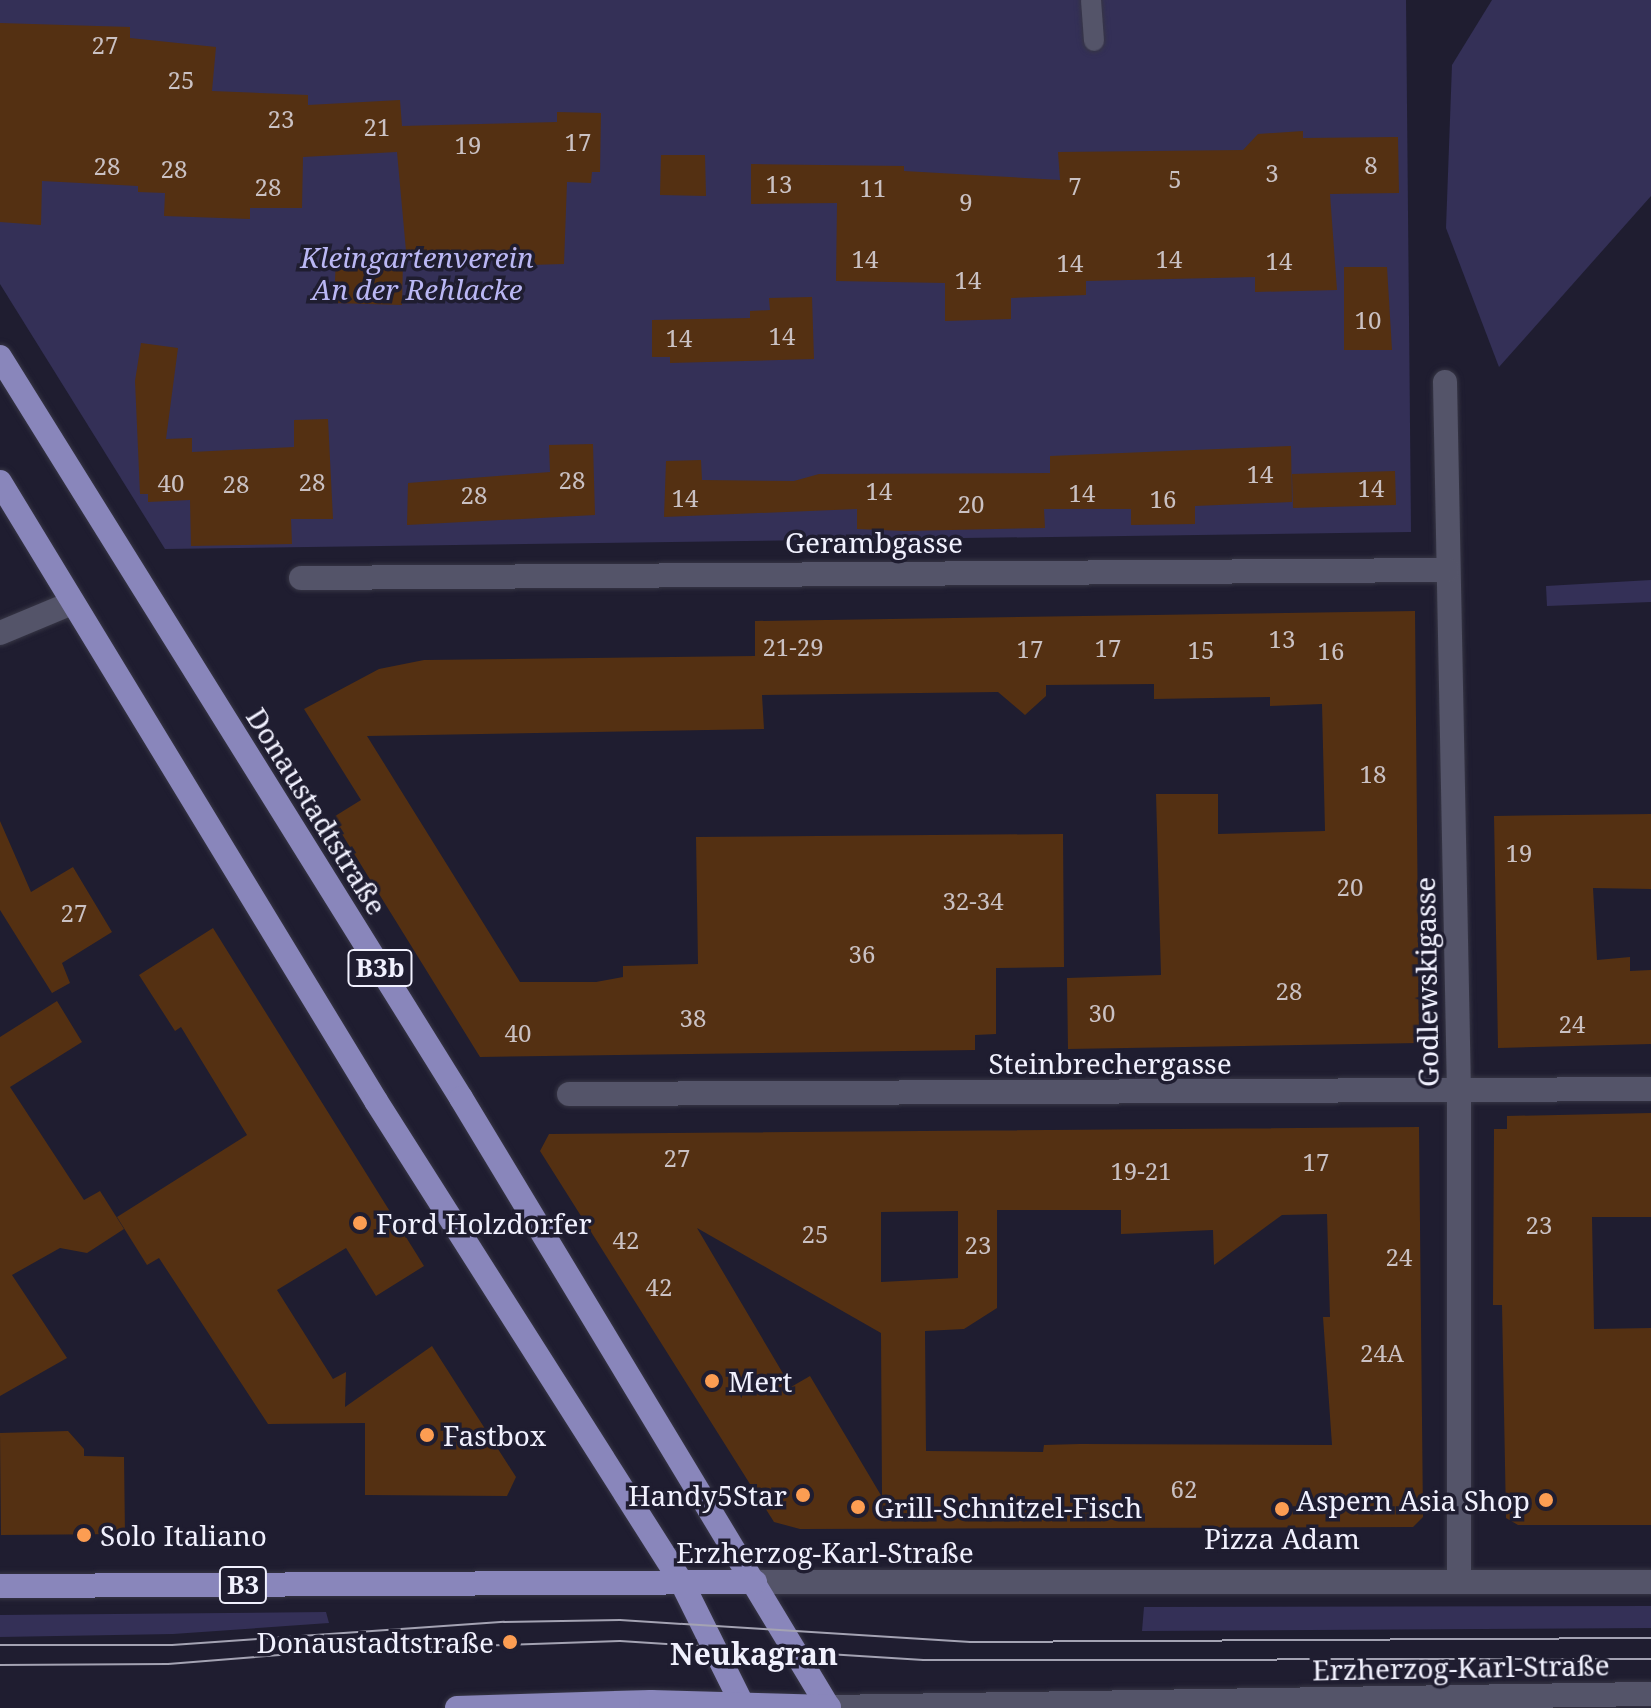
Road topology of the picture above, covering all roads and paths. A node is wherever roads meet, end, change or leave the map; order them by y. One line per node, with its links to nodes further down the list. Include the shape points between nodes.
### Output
1 (1091, 0): 2 (lane)
2 (1094, 41)
3 (0, 357): 14 (main road, Donaustadtstraße / B3b)
4 (1445, 382): 6 (street, Godlewskigasse)
5 (0, 482): 8 (main road, B3b)
6 (1447, 570): 7 (street, Gerambgasse); 11 (street, Godlewskigasse)
7 (301, 578)
8 (72, 603): 9 (street); 16 (main road, B3b, via 368,1087)
9 (0, 633)
10 (1651, 1089): 11 (street, Steinbrechergasse)
11 (1459, 1091): 12 (street, Steinbrechergasse); 13 (street, Godlewskigasse)
12 (569, 1094)
13 (1459, 1581): 14 (street, Erzherzog-Karl-Straße); 15 (street, Erzherzog-Karl-Straße)
14 (755, 1582): 16 (main road, Erzherzog-Karl-Straße / B3); 21 (main road, Donaustadtstraße)
15 (1651, 1582)
16 (682, 1583): 17 (main road, Erzherzog-Karl-Straße / B3); 20 (main road, B3b)
17 (0, 1586)
18 (1651, 1694): 19 (street, Erzherzog-Karl-Straße)
19 (1008, 1706): 21 (street, Erzherzog-Karl-Straße)
20 (744, 1707): 21 (main road, Erzherzog-Karl-Straße); 22 (main road, Erzherzog-Karl-Straße, via 651,1702)
21 (829, 1707)
22 (457, 1708)

